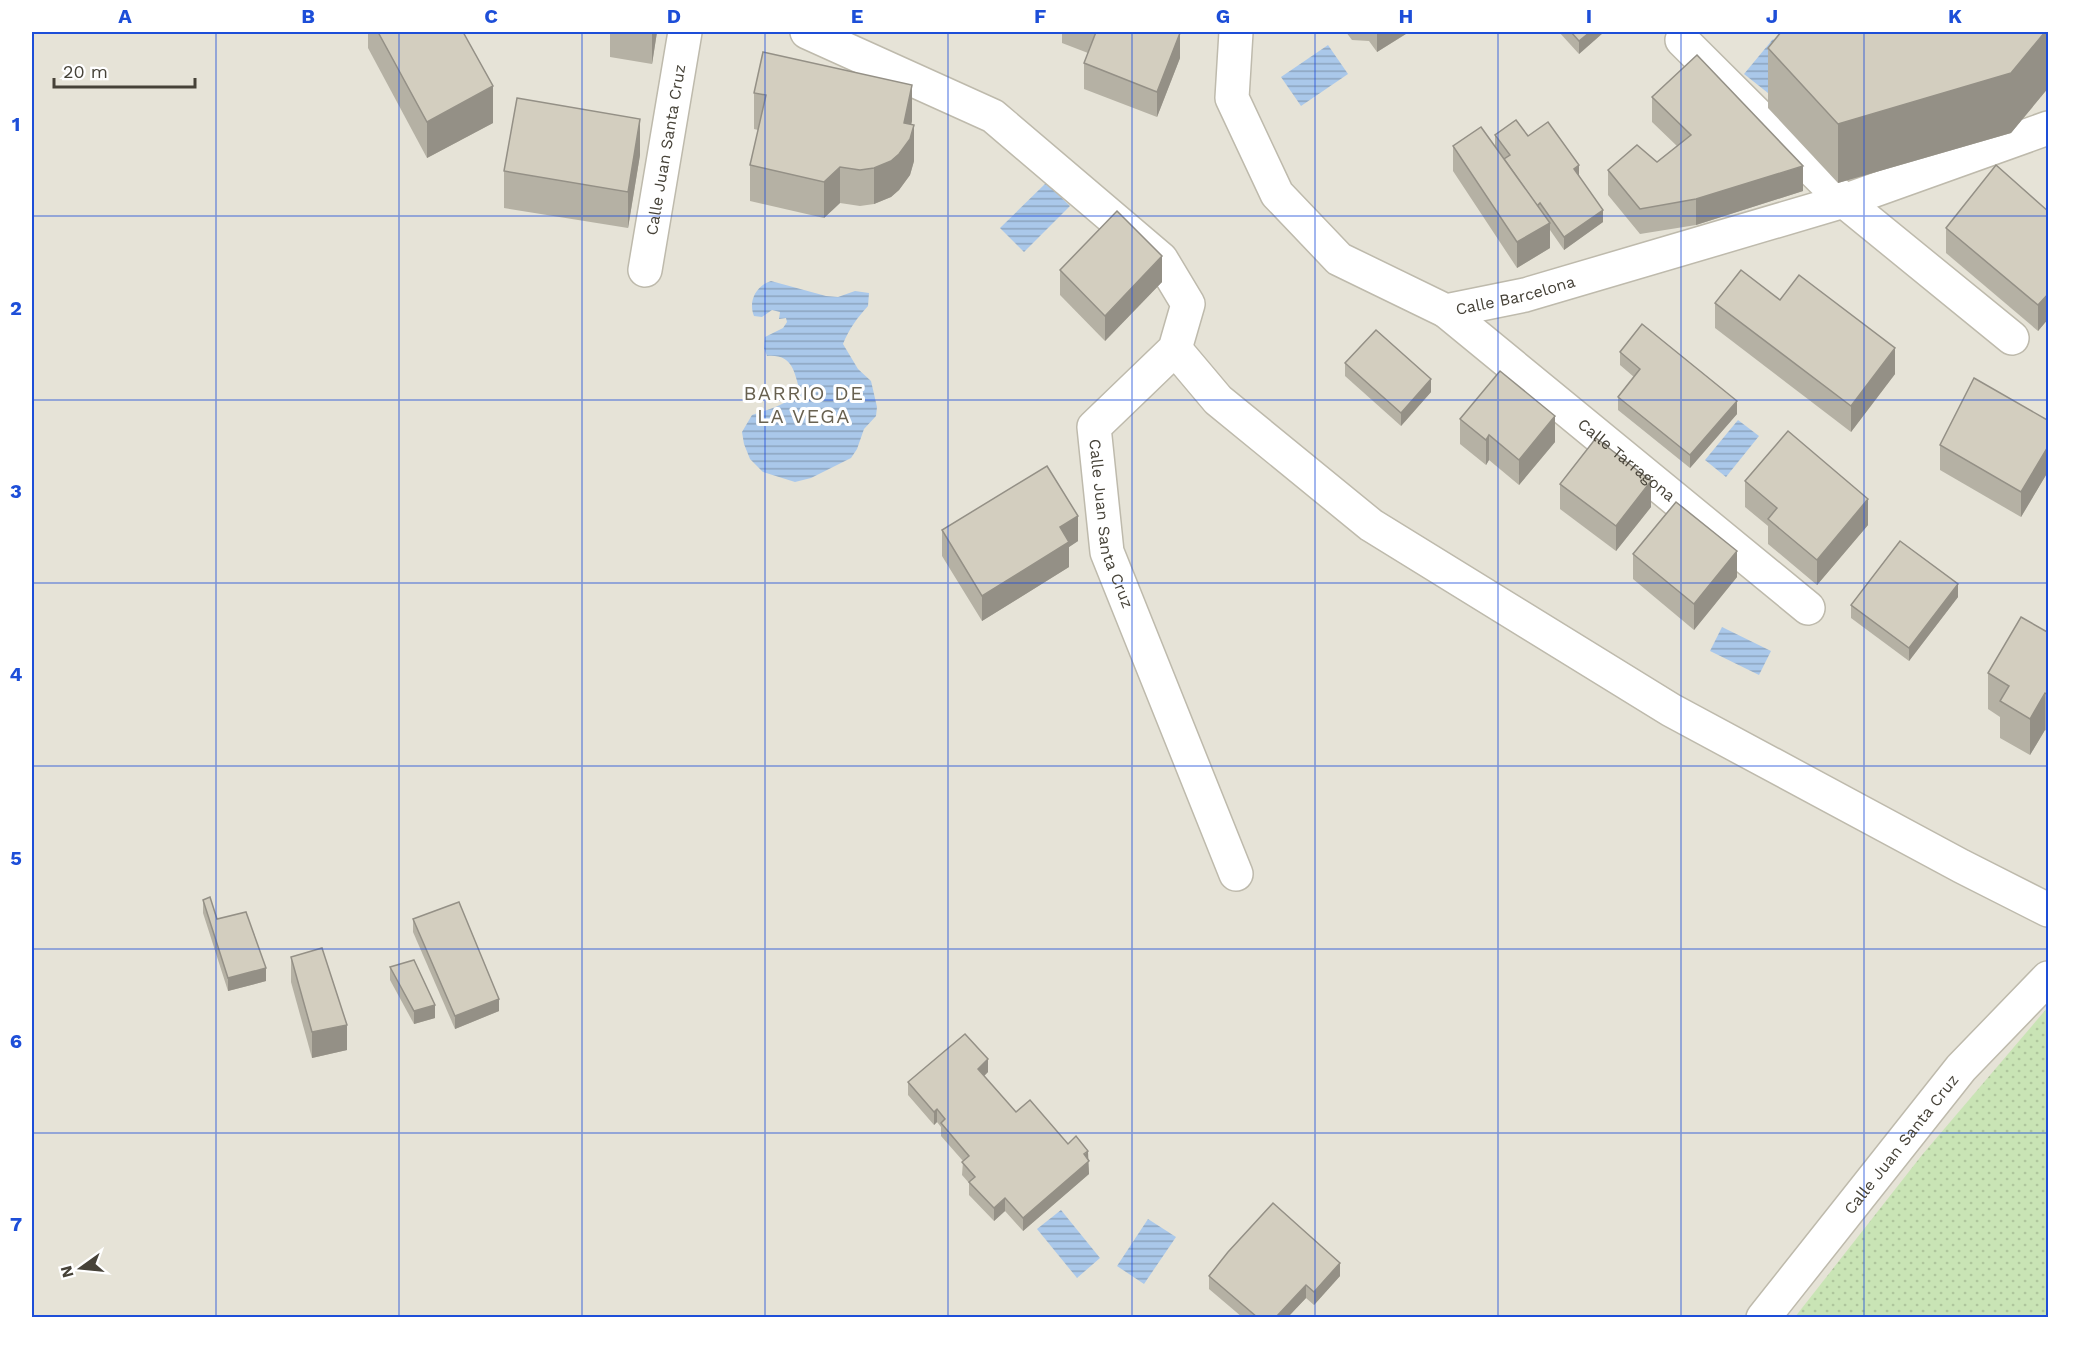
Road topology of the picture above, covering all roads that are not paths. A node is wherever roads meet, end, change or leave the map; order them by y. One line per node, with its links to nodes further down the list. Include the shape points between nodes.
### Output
1 (685, 32): 7 (street, Calle Juan Santa Cruz)
2 (807, 32): 10 (street, Calle Juan Santa Cruz, via 993,116 1161,259 1188,304)
3 (1236, 32): 8 (street, Calle Barcelona, via 1232,98 1277,194 1339,260)
4 (1682, 40): 6 (street)
5 (2049, 128): 6 (street, Calle Barcelona)
6 (1844, 201): 8 (street, Calle Barcelona, via 1525,295); 9 (street)
7 (645, 270)
8 (1446, 310): 11 (street, Calle Tarragona)
9 (2012, 338)
10 (1175, 349): 12 (street, Calle Juan Santa Cruz, via 1094,428 1107,552); 13 (street, via 1218,400 1371,525 1671,710)
11 (1808, 608)
12 (1236, 874)
13 (2049, 910)
14 (2049, 978): 15 (street, Calle Juan Santa Cruz, via 1961,1068)
15 (1763, 1317)

